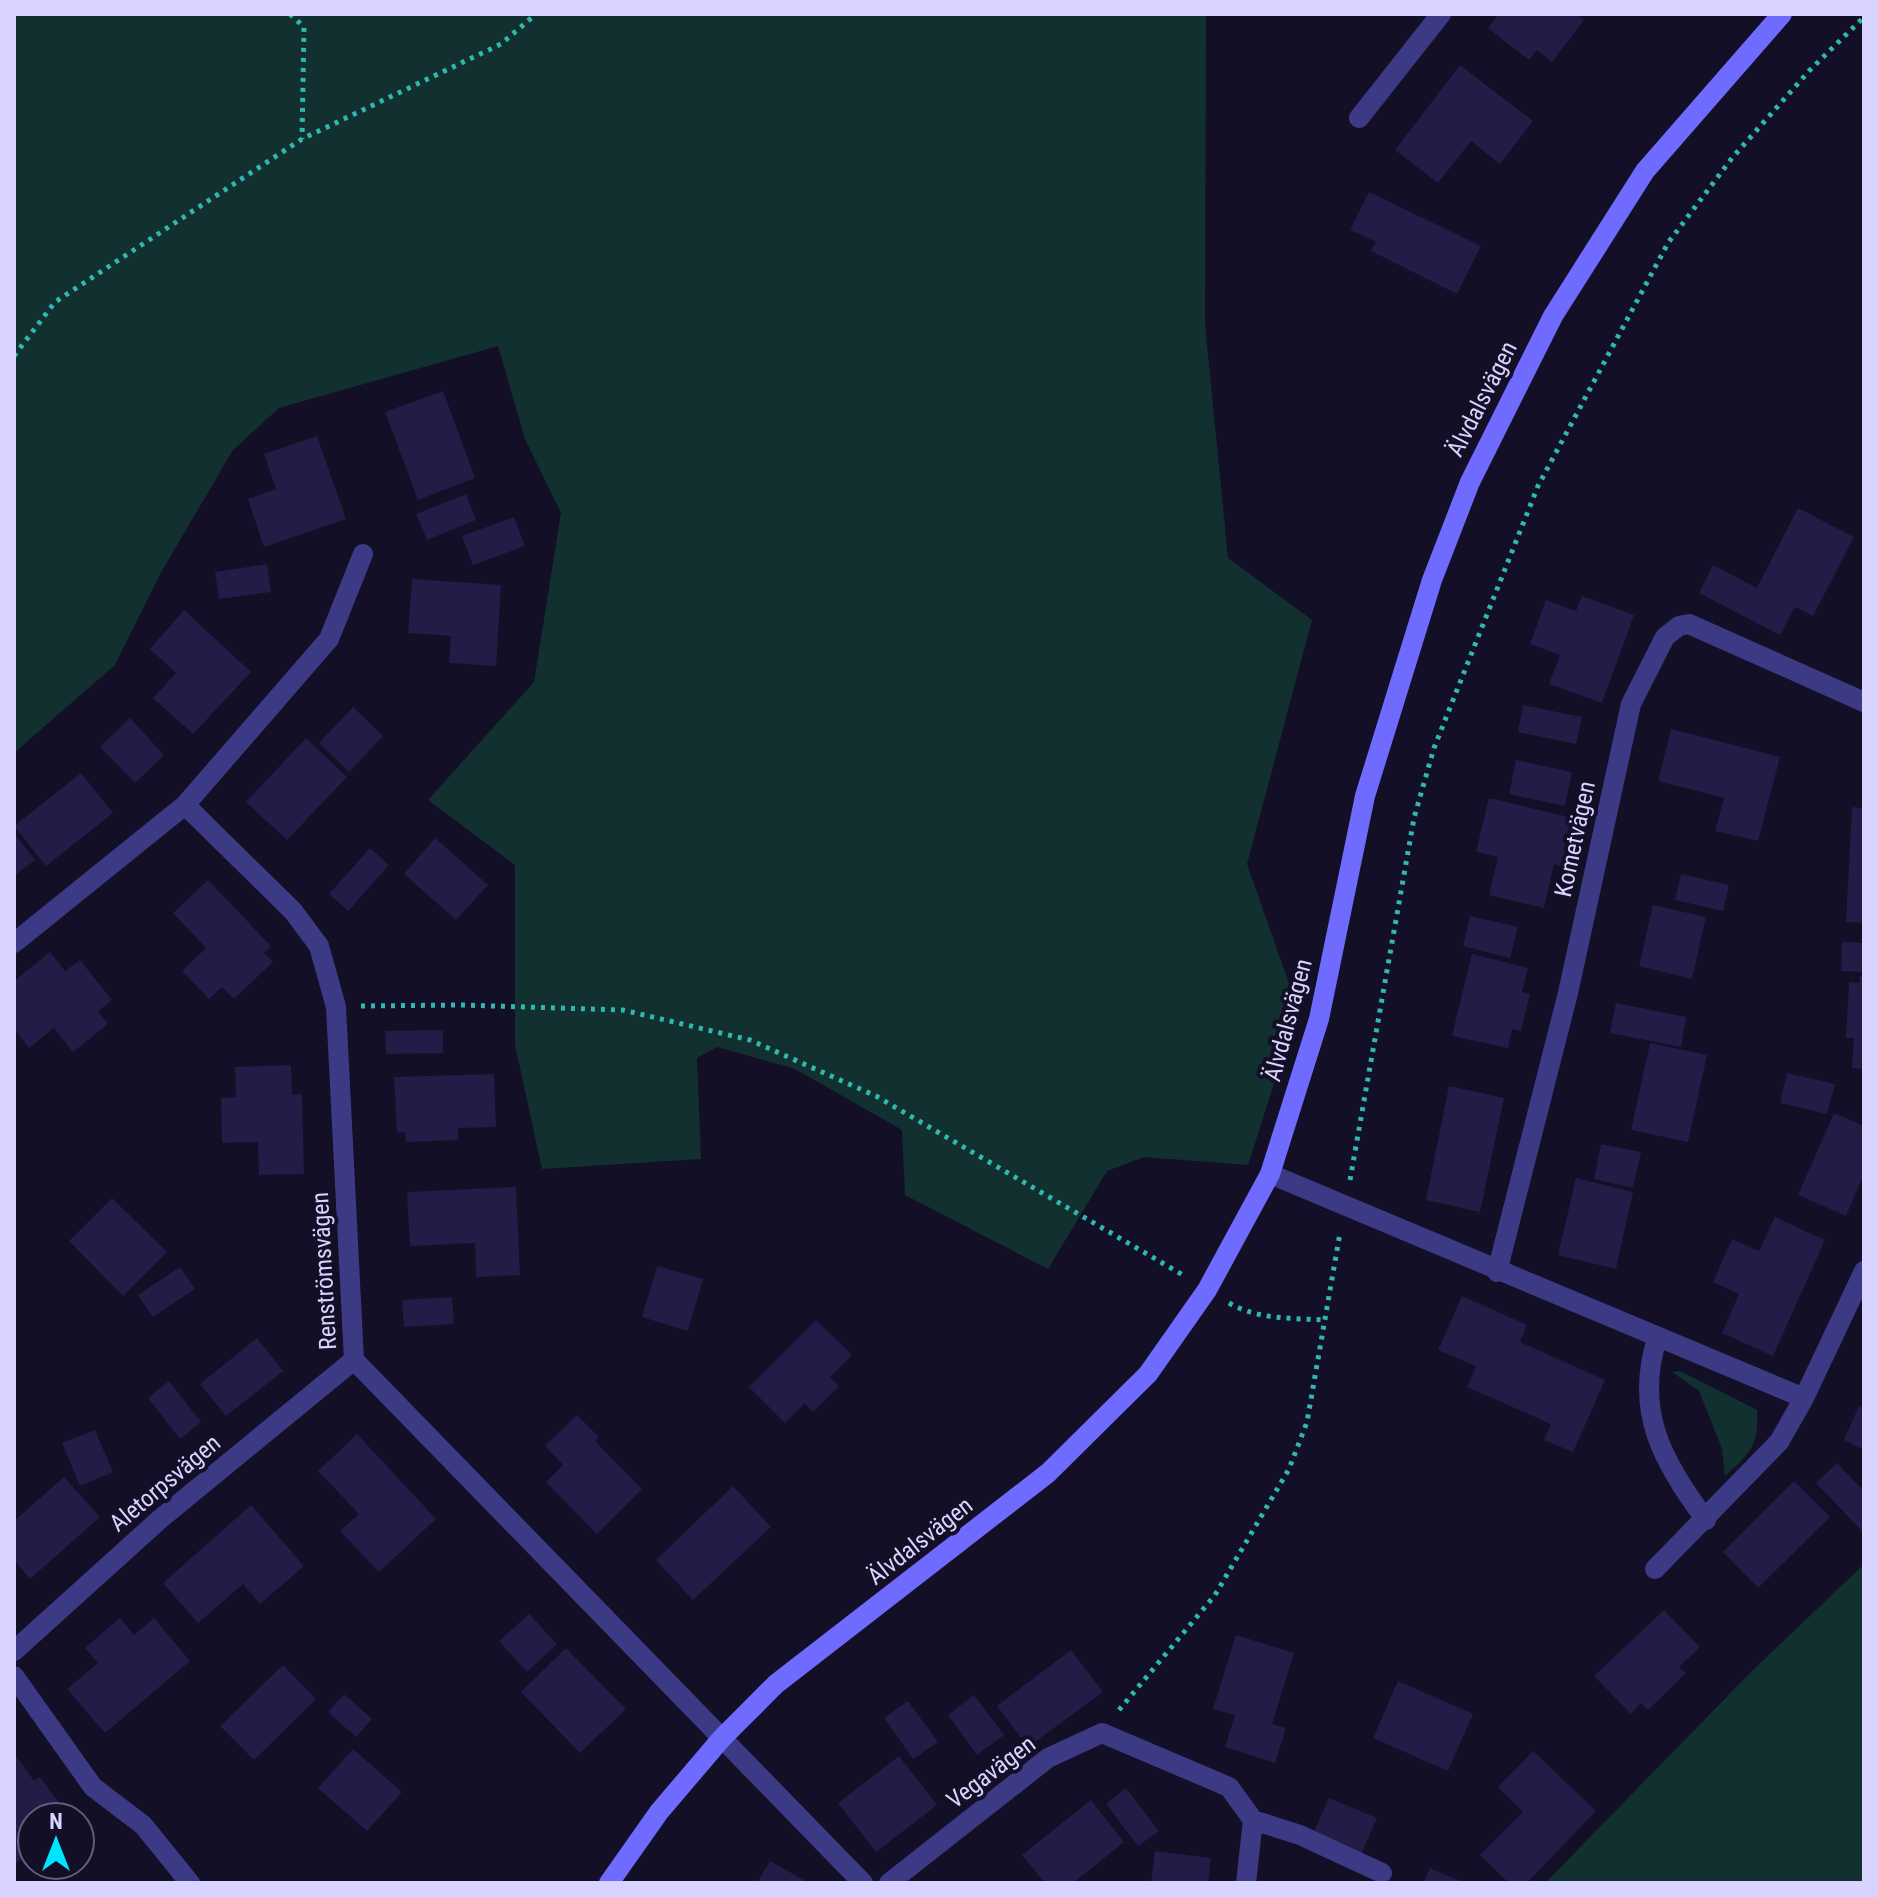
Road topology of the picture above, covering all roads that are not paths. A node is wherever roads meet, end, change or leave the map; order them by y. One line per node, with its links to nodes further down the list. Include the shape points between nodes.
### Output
1 (1441, 14): 3 (street)
2 (1782, 14): 8 (street, Älvdalsvägen, via 1645,171 1553,316 1470,482 1432,580 1365,796 1319,1019)
3 (1359, 118)
4 (363, 554): 6 (street, via 329,639)
5 (1864, 702): 10 (street, Kometvägen, via 1689,624 1665,637 1631,704 1568,993)
6 (185, 805): 7 (street); 12 (street, Renströmsvägen, via 293,911 319,946 336,1007)
7 (14, 943)
8 (1270, 1174): 10 (street); 18 (street, Älvdalsvägen, via 1207,1290 1148,1374 1048,1473 776,1684)
9 (1864, 1271): 13 (street)
10 (1497, 1272): 11 (street)
11 (1657, 1339): 13 (street); 14 (street, via 1648,1368 1651,1417 1673,1476)
12 (354, 1360): 16 (street, Aletorpsvägen, via 159,1520); 18 (street, Renströmsvägen)
13 (1804, 1398): 14 (street, via 1779,1442)
14 (1706, 1520): 15 (street)
15 (1655, 1569)
16 (14, 1651)
17 (14, 1676): 21 (street, via 93,1787 143,1825)
18 (722, 1738): 22 (street, Älvdalsvägen, via 659,1812); 23 (street)
19 (1253, 1820): 20 (street); 24 (street, Vegavägen, via 1229,1787 1102,1733 1048,1758); 25 (street)
20 (1382, 1873)
21 (190, 1883)
22 (609, 1883)
23 (863, 1883)
24 (889, 1883)
25 (1246, 1883)

